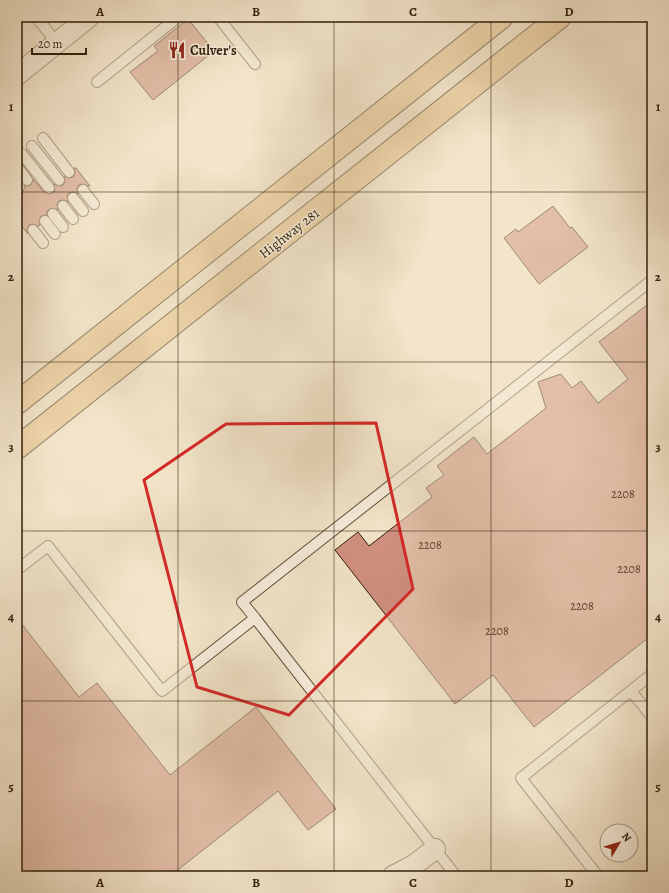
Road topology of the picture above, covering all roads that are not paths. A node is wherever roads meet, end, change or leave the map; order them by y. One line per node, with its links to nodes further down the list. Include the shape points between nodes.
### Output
1 (36, 17): 7 (lane)
2 (89, 17): 7 (street)
3 (178, 17): 10 (lane)
4 (218, 17): 8 (lane)
5 (502, 17): 32 (highway)
6 (560, 17): 33 (highway, Highway 281)
7 (57, 44): 9 (street)
8 (255, 64)
9 (17, 76)
10 (97, 82)
11 (43, 138): 15 (lane)
12 (32, 146): 17 (lane)
13 (22, 154): 18 (lane)
14 (17, 167): 16 (lane)
15 (69, 172)
16 (27, 180)
17 (59, 180)
18 (49, 188)
19 (83, 190): 21 (lane)
20 (73, 198): 23 (lane)
21 (94, 204)
22 (63, 206): 25 (lane)
23 (83, 211)
24 (53, 214): 27 (lane)
25 (73, 219)
26 (45, 221): 29 (lane)
27 (63, 227)
28 (33, 230): 30 (lane)
29 (55, 234)
30 (43, 243)
31 (652, 280): 35 (lane, via 242,602)
32 (17, 403)
33 (17, 448)
34 (17, 570): 35 (lane, via 48,546 162,691)
35 (255, 618): 39 (lane)
36 (652, 674): 37 (lane)
37 (631, 691): 38 (lane); 42 (lane, via 521,778)
38 (652, 717)
39 (435, 849): 40 (street); 41 (lane)
40 (394, 876)
41 (456, 876)
42 (598, 876)

